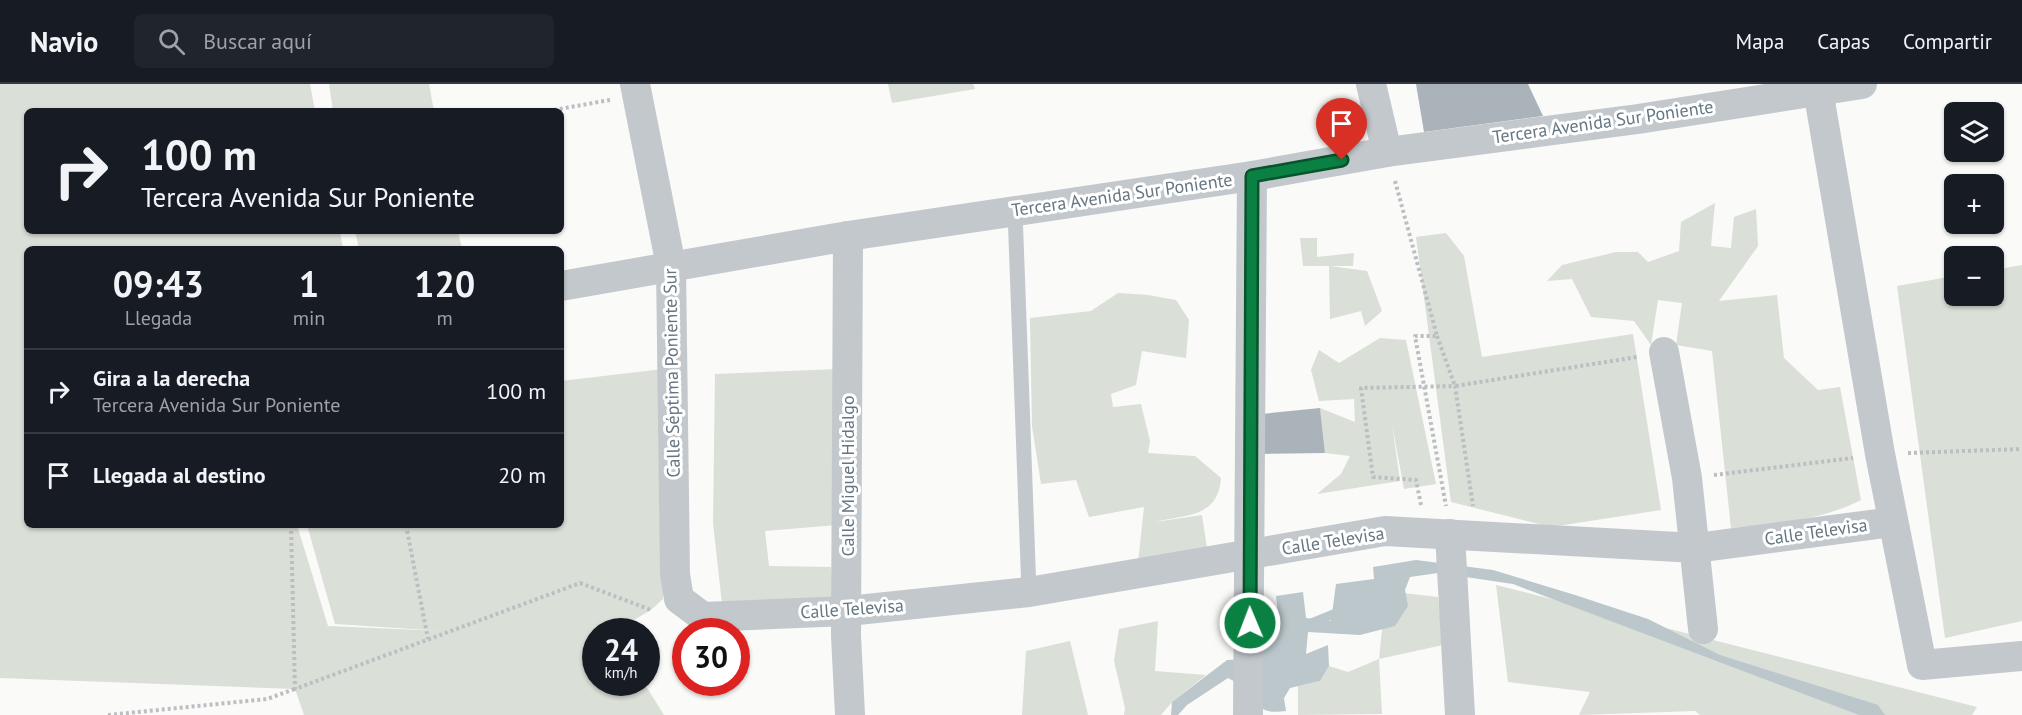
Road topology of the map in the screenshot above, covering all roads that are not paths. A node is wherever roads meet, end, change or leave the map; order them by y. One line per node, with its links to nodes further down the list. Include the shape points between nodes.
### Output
1 (1371, 84): 5 (street)
2 (1862, 84): 3 (street, Tercera Avenida Sur Poniente)
3 (1817, 87): 5 (street, Tercera Avenida Sur Poniente, via 1638,119); 12 (street, Calle Televisa)
4 (636, 89): 9 (street, Calle Séptima Poniente Sur)
5 (1387, 152): 6 (street, Tercera Avenida Sur Poniente)
6 (1252, 176): 7 (street, Tercera Avenida Sur Poniente); 15 (street)
7 (1015, 211): 8 (street, Tercera Avenida Sur Poniente); 16 (lane)
8 (848, 236): 9 (street, Tercera Avenida Sur Poniente); 17 (street, Calle Miguel Hidalgo)
9 (671, 266): 10 (street, Tercera Avenida Sur Poniente); 18 (street, Calle Séptima Poniente Sur, via 675,574 680,599)
10 (564, 285)
11 (1664, 352): 14 (street)
12 (1893, 522): 14 (street, Calle Televisa); 20 (street, Calle Televisa, via 1922,665)
13 (1460, 539): 14 (street, Calle Televisa); 15 (street, Calle Televisa, via 1385,531); 23 (street, via 1452,586)
14 (1696, 548): 19 (street)
15 (1249, 555): 16 (street, Calle Televisa); 22 (street)
16 (1029, 592): 17 (street, Calle Televisa)
17 (848, 611): 18 (street, Calle Televisa); 21 (street, Calle Miguel Hidalgo)
18 (703, 617)
19 (1703, 629)
20 (2022, 656)
21 (850, 715)
22 (1248, 715)
23 (1460, 715)

